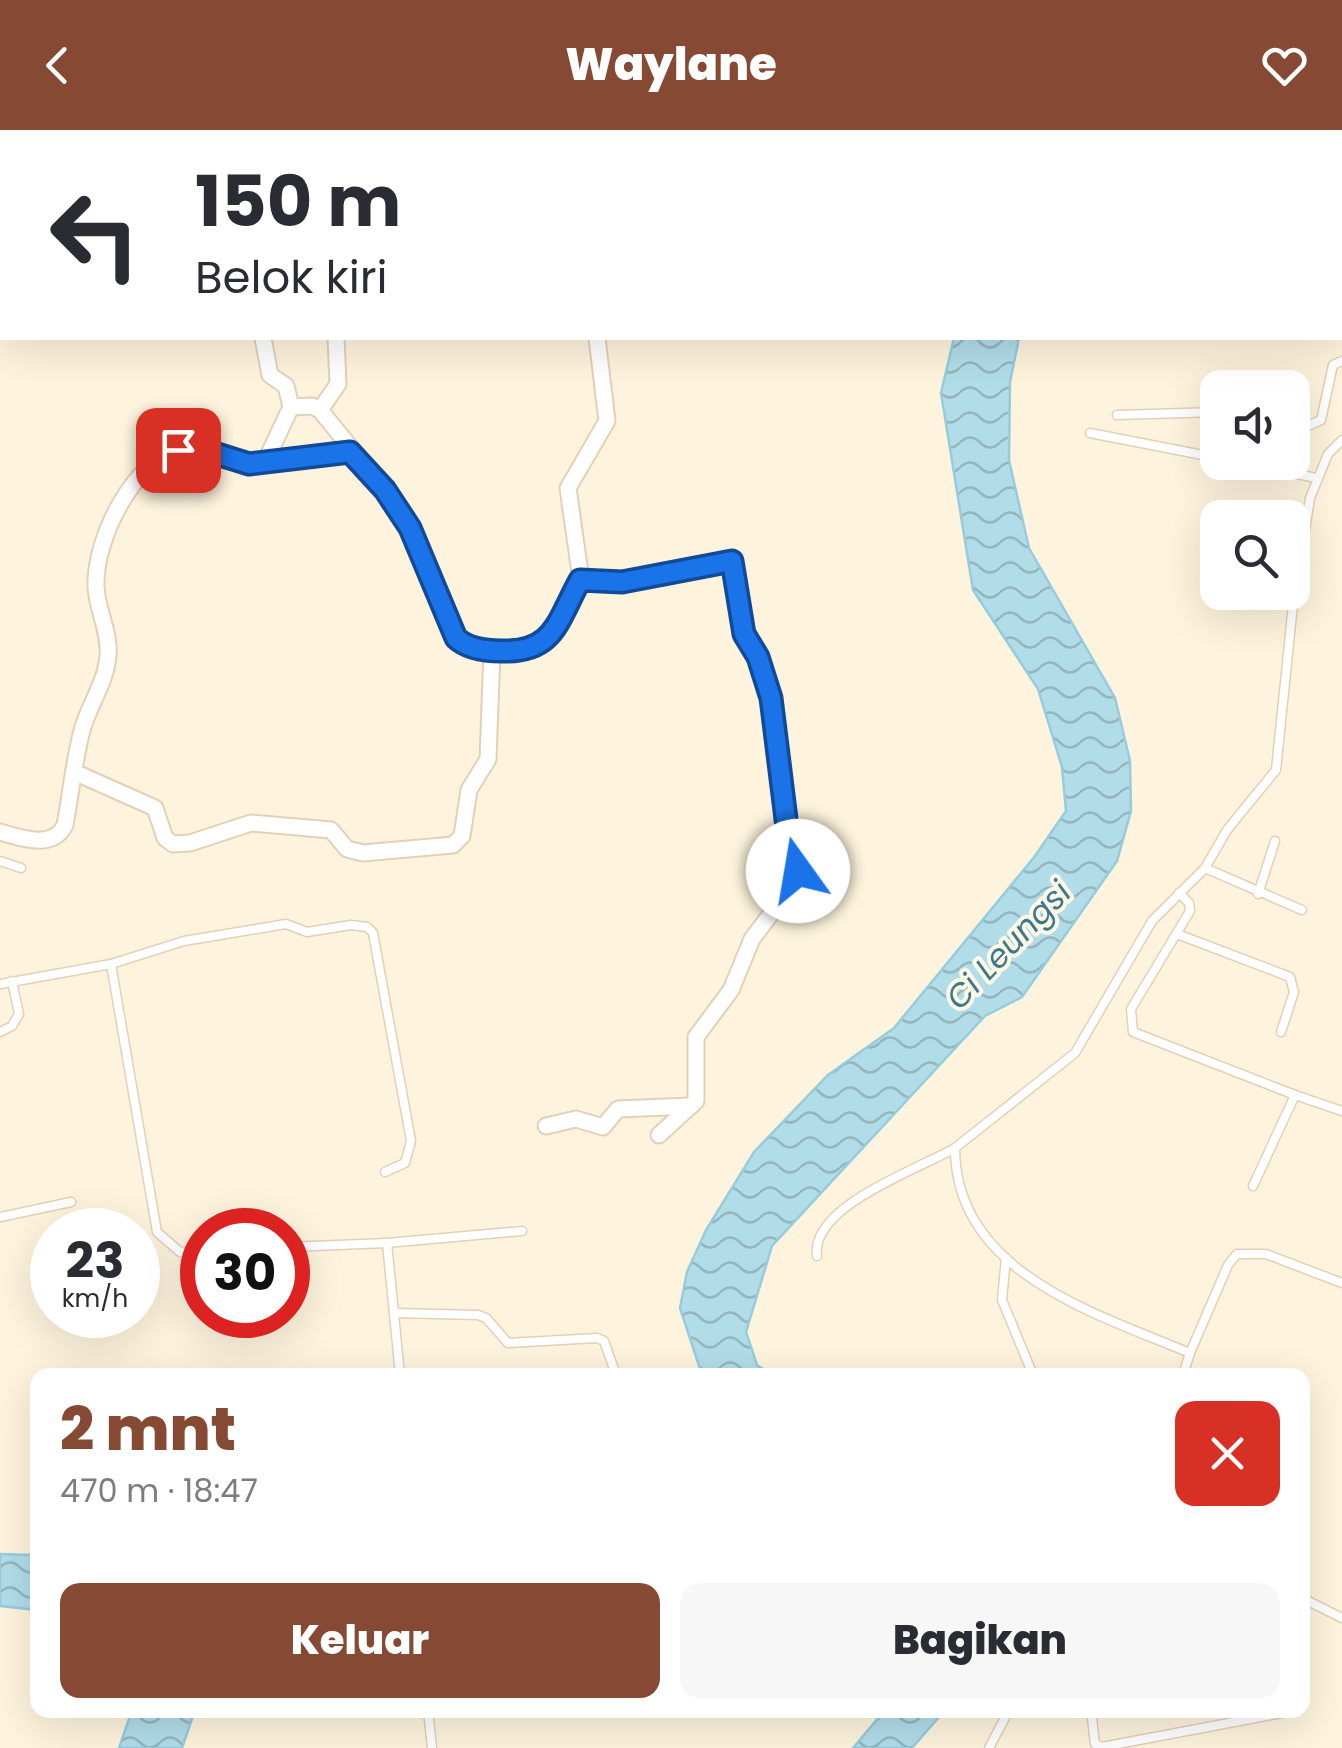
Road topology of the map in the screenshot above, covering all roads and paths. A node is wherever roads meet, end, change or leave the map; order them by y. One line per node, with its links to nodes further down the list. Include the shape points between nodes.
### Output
1 (263, 340): 5 (street, via 270,375 286,386)
2 (336, 340): 6 (street, via 338,384)
3 (597, 340): 17 (street, via 607,421 568,488)
4 (1342, 361): 9 (lane, via 1334,364 1321,420)
5 (291, 408): 6 (street); 14 (street)
6 (320, 410): 12 (street)
7 (1200, 412): 8 (lane)
8 (1118, 414)
9 (1310, 425)
10 (1090, 433): 13 (lane)
11 (1342, 440): 16 (lane)
12 (350, 452): 14 (street); 18 (street, via 410,528 456,638)
13 (1200, 454)
14 (266, 460): 19 (street, via 249,464 186,447 162,457 123,498 98,558 96,597 108,655)
15 (1310, 477): 16 (lane)
16 (1316, 478): 24 (lane, via 1292,614 1280,756)
17 (580, 580): 18 (street, via 543,645); 35 (street, via 622,582 732,561 744,634 771,698 798,878 752,939 732,990 696,1037 698,1097)
18 (492, 651): 19 (street, via 488,759 469,790 462,836 453,844 363,854 346,848 331,830 251,823 173,844 155,808)
19 (74, 772): 20 (street, via 61,833 37,840)
20 (0, 832)
21 (1275, 841): 26 (lane)
22 (0, 861): 23 (lane)
23 (21, 868)
24 (1205, 868): 25 (lane); 26 (lane)
25 (1179, 893): 28 (lane, via 1190,911); 39 (lane, via 1152,922 1074,1054)
26 (1258, 894): 27 (lane)
27 (1302, 910)
28 (1177, 934): 33 (lane, via 1290,977 1294,992); 34 (lane, via 1131,1009 1133,1032)
29 (111, 964): 30 (lane); 40 (lane, via 184,940 286,924 308,932 367,927 411,1141 404,1162); 47 (lane, via 157,1232)
30 (12, 981): 31 (lane); 32 (lane, via 19,1014)
31 (0, 984)
32 (0, 1032)
33 (1281, 1032)
34 (1295, 1095): 36 (lane); 41 (lane)
35 (691, 1106): 37 (street, via 618,1109 602,1126 576,1119); 38 (street)
36 (1342, 1111)
37 (546, 1126)
38 (659, 1135)
39 (955, 1148): 48 (lane, via 833,1217 816,1241); 49 (lane, via 976,1219)
40 (385, 1172)
41 (1254, 1186)
42 (72, 1202): 43 (lane)
43 (0, 1217)
44 (522, 1231): 45 (lane)
45 (387, 1243): 46 (lane); 51 (lane)
46 (310, 1246)
47 (180, 1252)
48 (817, 1256)
49 (1006, 1258): 52 (lane, via 1049,1294); 55 (lane, via 1002,1300)
50 (1342, 1283): 52 (lane, via 1266,1254 1237,1254)
51 (394, 1313): 53 (lane); 54 (lane, via 478,1315 508,1343 597,1338 604,1340)
52 (1190, 1353): 56 (lane)
53 (399, 1368)
54 (614, 1368)
55 (1030, 1368)
56 (1185, 1368)
57 (1310, 1602): 58 (lane)
58 (1342, 1618)
59 (429, 1718): 63 (lane)
60 (1005, 1718): 64 (lane)
61 (1093, 1718): 62 (lane, via 1099,1747)
62 (1255, 1718)
63 (432, 1748)
64 (988, 1748)

